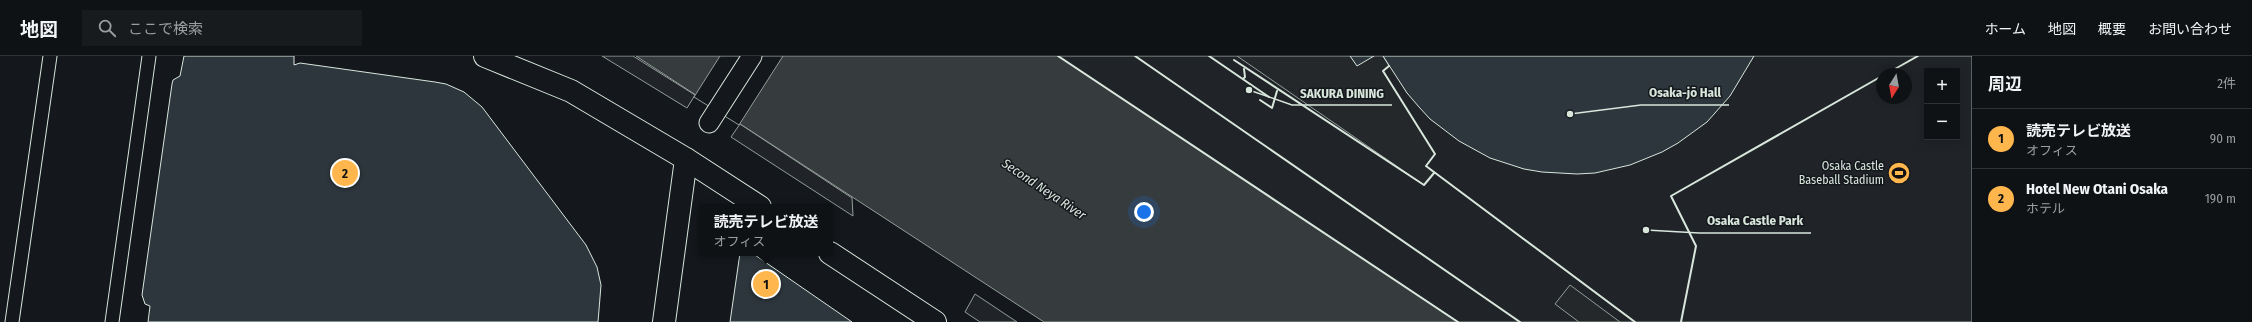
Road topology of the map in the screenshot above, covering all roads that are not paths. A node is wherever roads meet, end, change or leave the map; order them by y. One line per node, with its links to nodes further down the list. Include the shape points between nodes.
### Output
1 (50, 56): 9 (lane)
2 (148, 56): 10 (lane)
3 (485, 56): 6 (street, via 571,91)
4 (752, 56): 5 (street)
5 (709, 123)
6 (686, 159): 7 (street); 11 (street)
7 (755, 204)
8 (833, 255): 12 (street)
9 (12, 322)
10 (112, 322)
11 (664, 322)
12 (934, 322)

